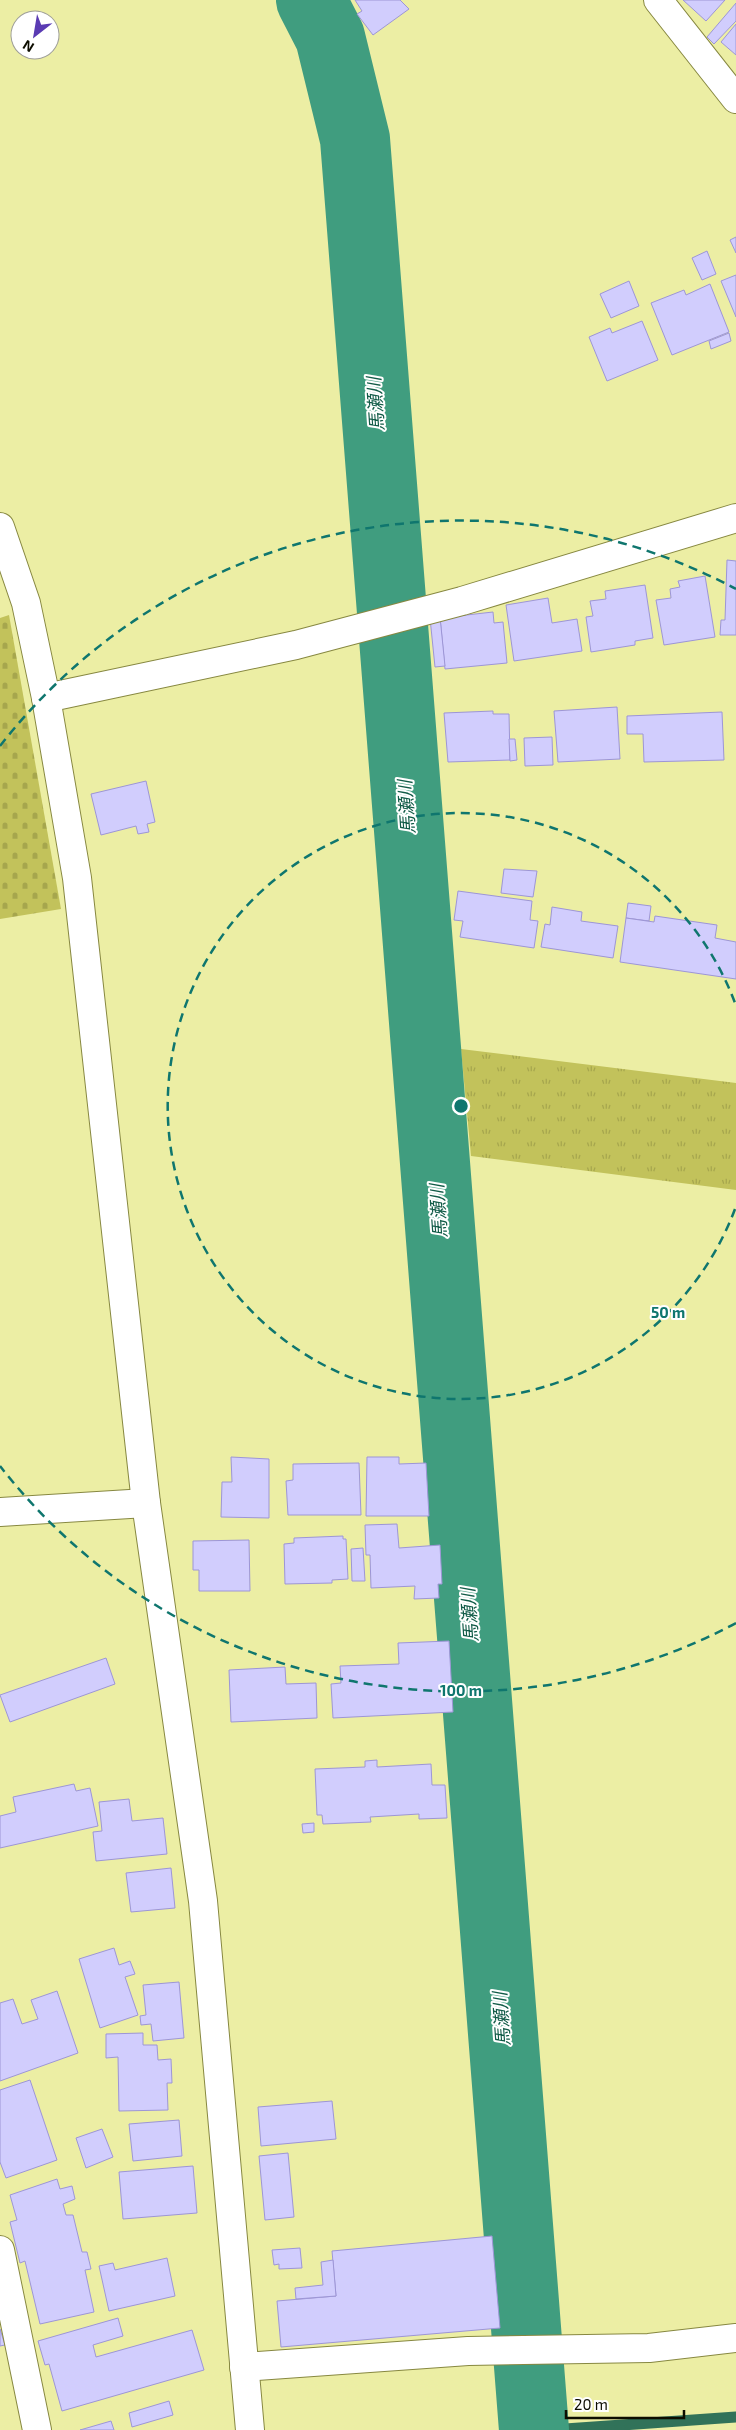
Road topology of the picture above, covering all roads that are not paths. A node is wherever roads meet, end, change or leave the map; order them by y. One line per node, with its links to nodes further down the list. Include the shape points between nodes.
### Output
1 (658, 0): 2 (street)
2 (736, 99)
3 (736, 518): 5 (street, via 462,601 296,645)
4 (0, 527): 5 (street, via 26,603)
5 (46, 698): 6 (street, via 77,878)
6 (146, 1503): 7 (street); 10 (street, via 203,1900)
7 (0, 1512)
8 (0, 2250): 11 (street)
9 (736, 2338): 10 (street, via 649,2348 468,2351)
10 (244, 2367): 12 (street)
11 (37, 2430)
12 (250, 2430)

